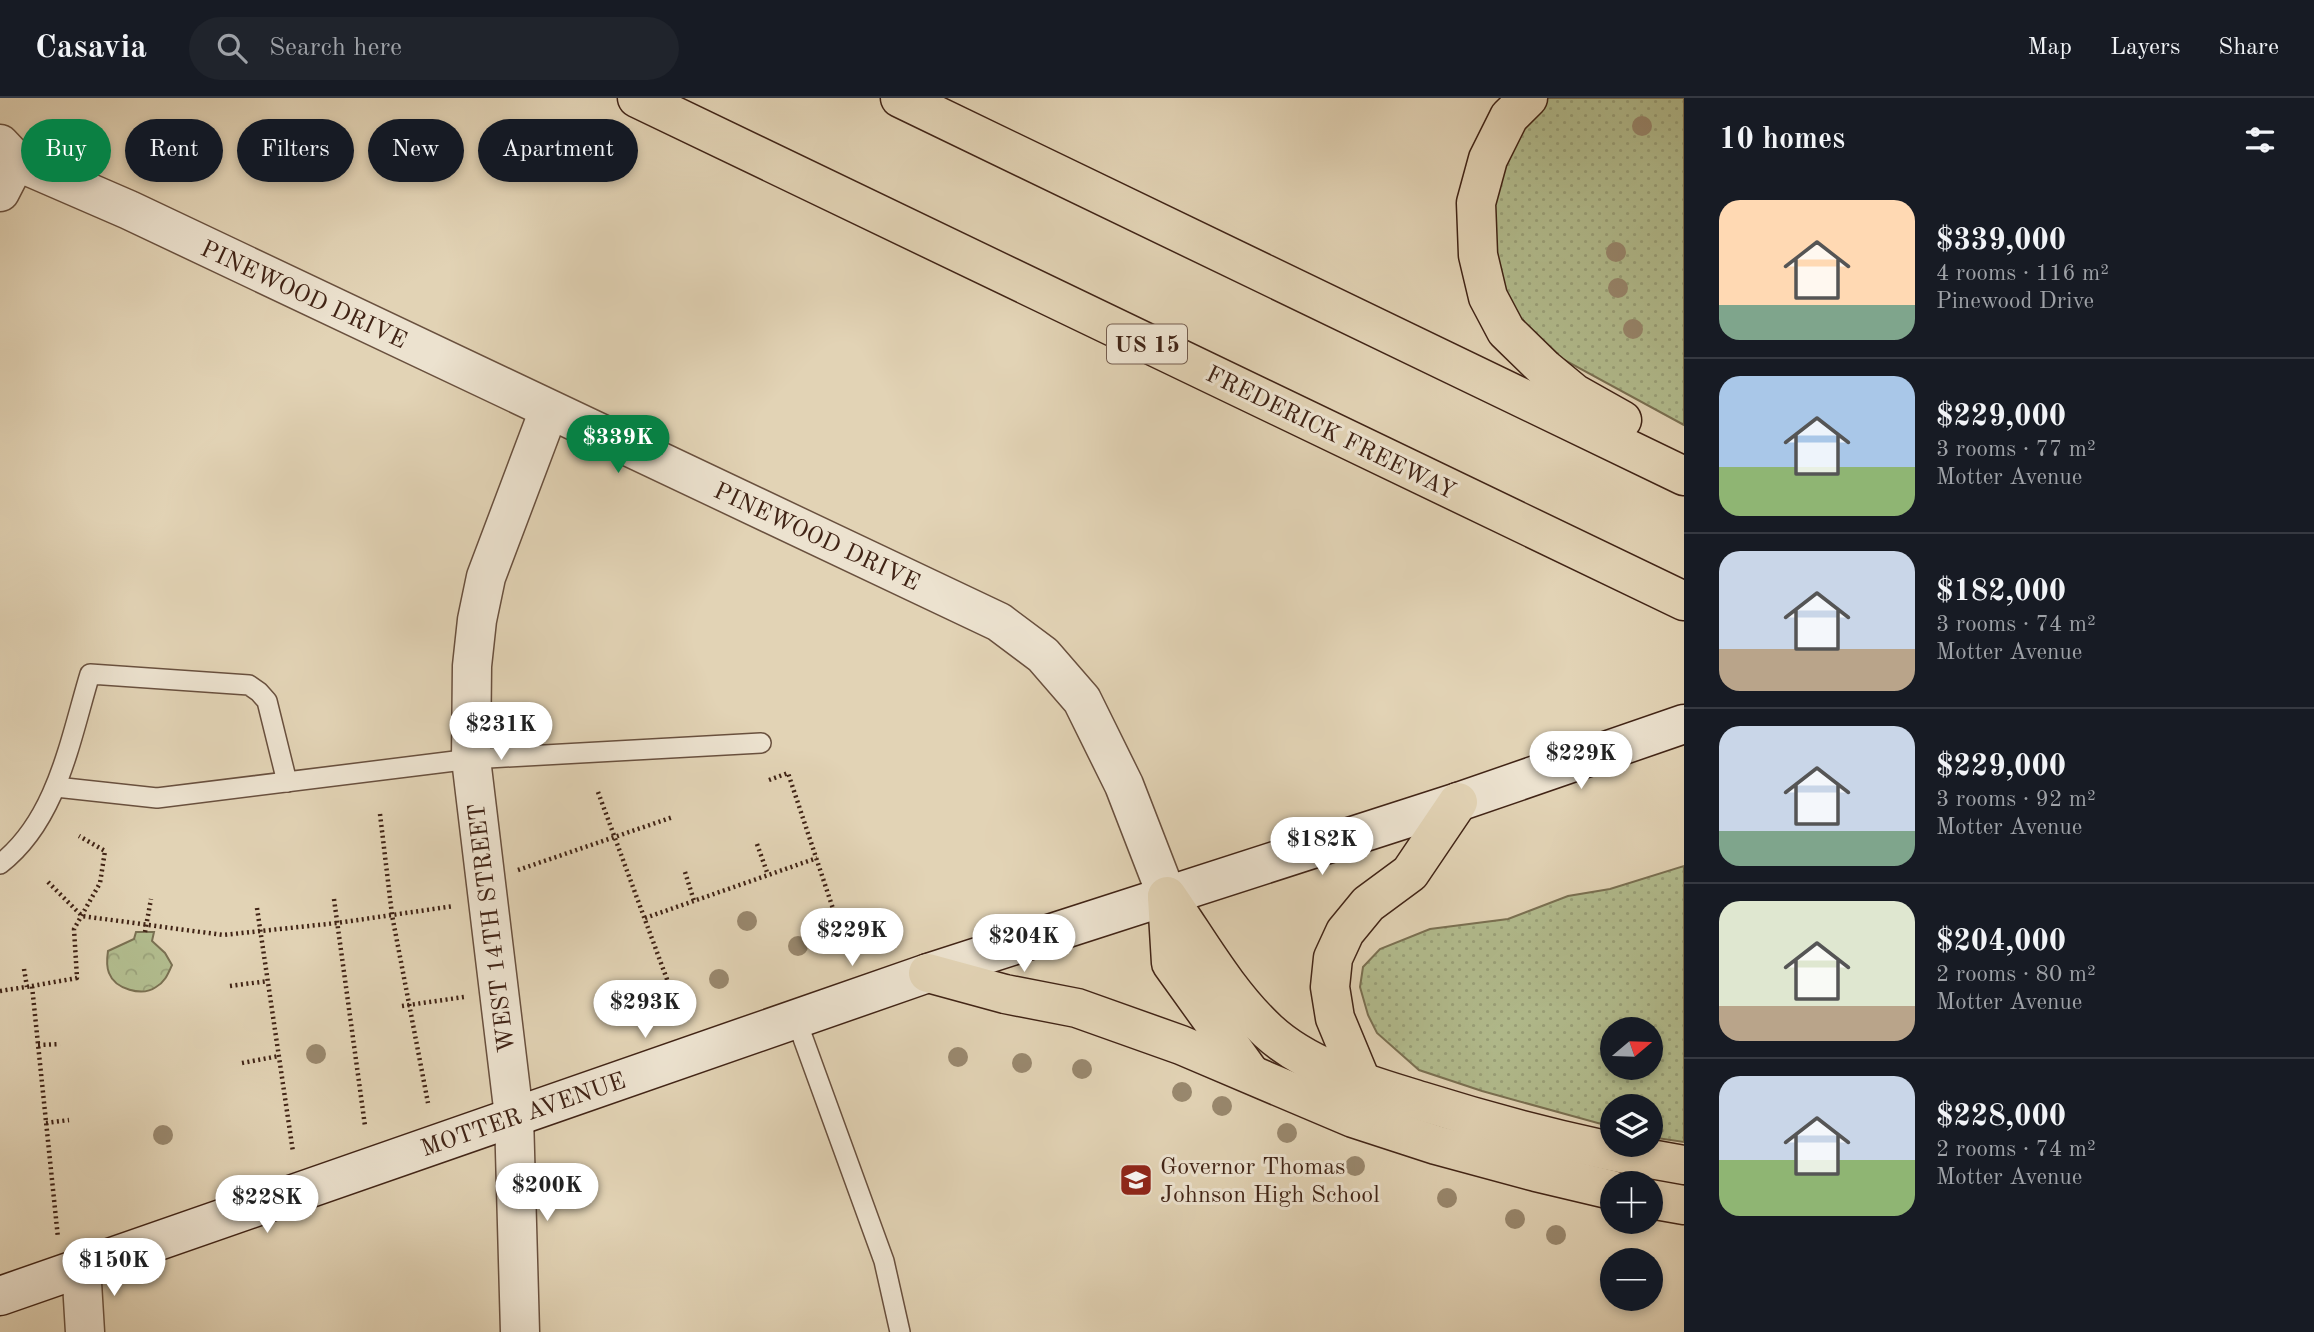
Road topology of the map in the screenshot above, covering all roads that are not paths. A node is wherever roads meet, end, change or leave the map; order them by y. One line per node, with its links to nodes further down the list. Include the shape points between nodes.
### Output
1 (637, 98): 8 (highway, FREDERICK FREEWAY / US 15)
2 (900, 98): 7 (highway)
3 (1528, 98): 6 (highway, via 1509,117 1488,159 1476,203 1478,254 1488,297 1506,331 1574,393)
4 (5, 166): 5 (street, PINEWOOD DRIVE, via 129,210)
5 (549, 410): 11 (street, WEST 14TH STREET, via 486,577 472,666); 16 (street, PINEWOOD DRIVE, via 999,622 1043,655 1082,700 1124,785)
6 (1684, 450)
7 (1684, 476)
8 (1684, 601)
9 (1684, 724): 14 (street, MOTTER AVENUE)
10 (761, 743): 11 (lane)
11 (471, 759): 12 (lane); 21 (street, WEST 14TH STREET)
12 (286, 782): 13 (lane, via 157,798); 13 (lane, via 267,701 249,685 90,674)
13 (56, 787): 15 (lane, via 32,831)
14 (1458, 802): 16 (street, MOTTER AVENUE); 20 (highway, via 1410,873 1360,913 1334,958 1330,987 1335,1018)
15 (0, 864)
16 (1167, 896): 17 (street, MOTTER AVENUE); 19 (highway, via 1171,963); 20 (highway, via 1241,1005 1271,1034 1312,1061)
17 (928, 973): 18 (street, MOTTER AVENUE); 19 (highway, via 1077,1008)
18 (796, 1019): 21 (street, MOTTER AVENUE); 30 (lane, via 884,1261)
19 (1250, 1073): 23 (highway, via 1353,1118)
20 (1362, 1083): 22 (highway, via 1559,1140)
21 (514, 1116): 26 (street, MOTTER AVENUE, via 336,1180); 29 (street, WEST 14TH STREET)
22 (1684, 1165)
23 (1600, 1187)
24 (1663, 1201): 25 (highway)
25 (1684, 1205)
26 (70, 1252): 27 (street, MOTTER AVENUE); 28 (street)
27 (0, 1296)
28 (85, 1332)
29 (520, 1332)
30 (900, 1332)

